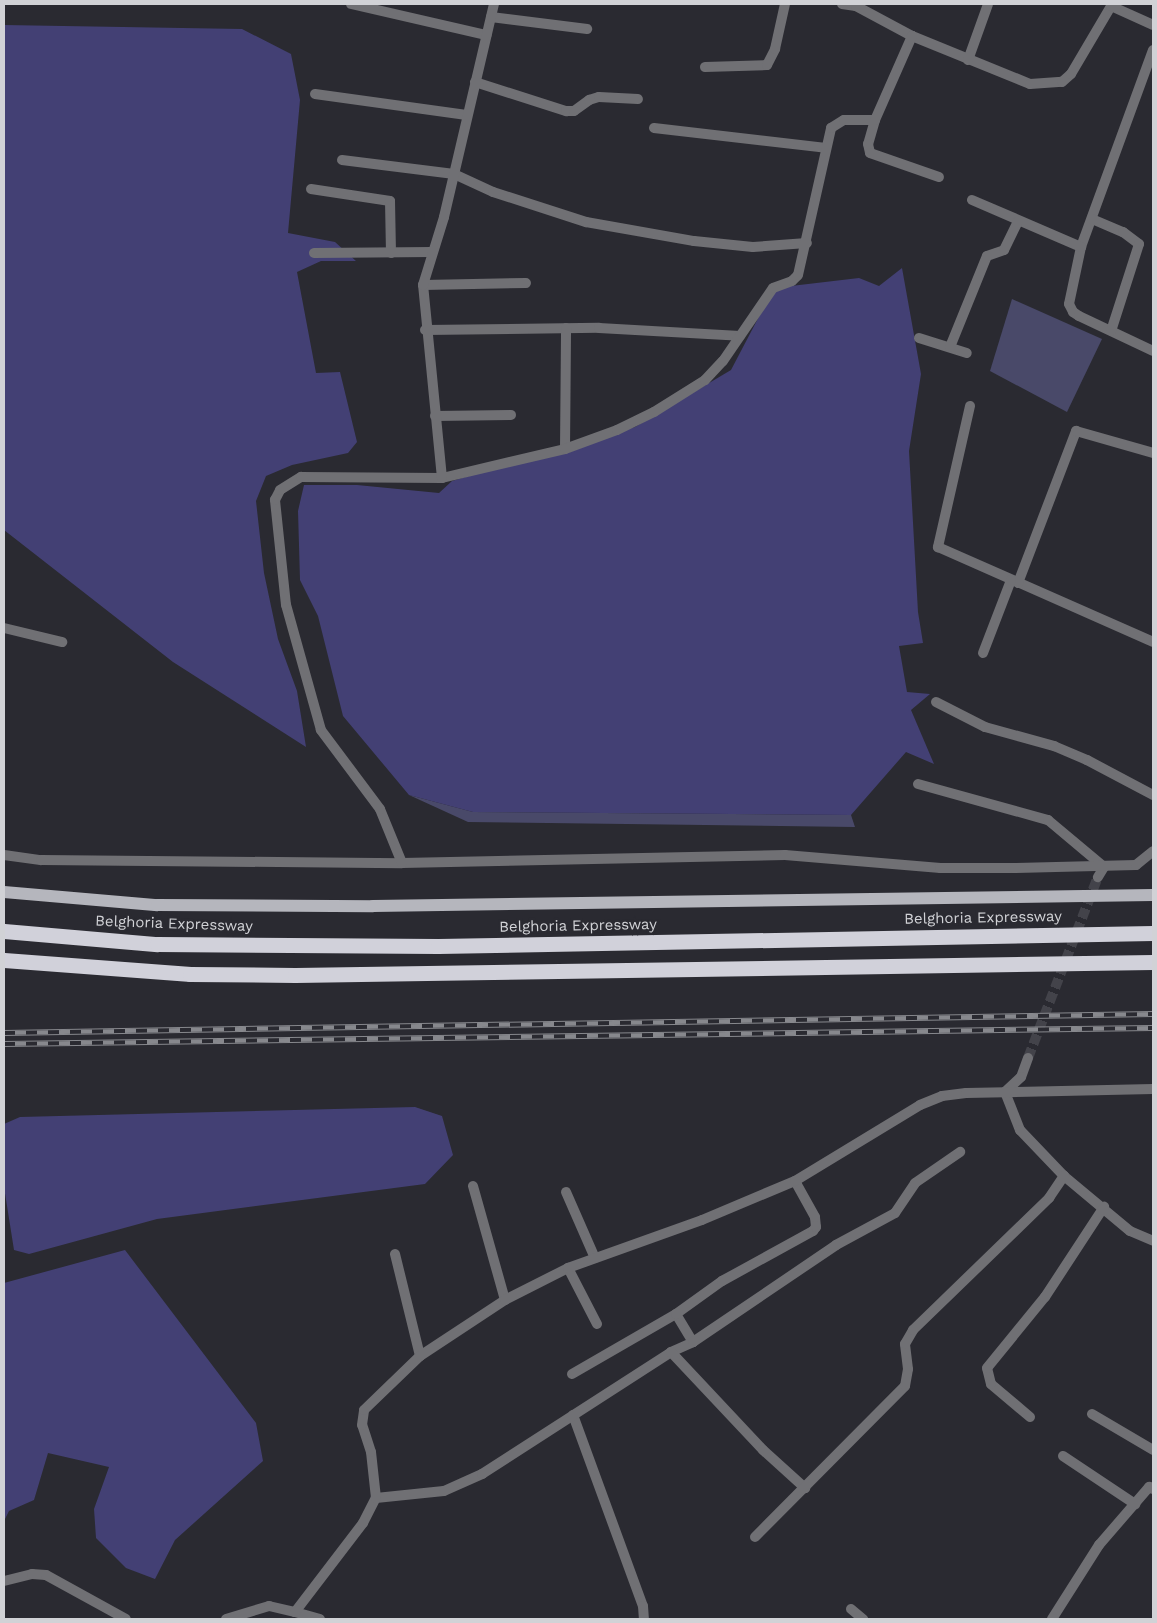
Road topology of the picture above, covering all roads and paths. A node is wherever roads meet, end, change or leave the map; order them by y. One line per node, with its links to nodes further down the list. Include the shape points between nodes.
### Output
1 (351, 4): 11 (street)
2 (494, 4): 8 (street)
3 (785, 4): 15 (street, via 775,49 767,65)
4 (842, 4): 6 (street)
5 (988, 4): 14 (street)
6 (857, 5): 12 (street)
7 (1111, 5): 9 (street); 14 (street, via 1071,74 1062,82 1030,84)
8 (491, 17): 10 (street); 11 (street)
9 (1153, 25)
10 (587, 29)
11 (486, 35): 16 (street)
12 (912, 36): 14 (street); 20 (street)
13 (1153, 50): 28 (street)
14 (968, 60)
15 (705, 67)
16 (475, 82): 18 (street, via 566,111 574,111 589,100 599,98); 19 (street)
17 (315, 94): 19 (street)
18 (638, 99)
19 (467, 115): 24 (street)
20 (876, 120): 22 (street, via 854,118 834,123); 25 (street, via 868,144 870,153)
21 (654, 128): 22 (street)
22 (826, 148): 30 (street)
23 (342, 160): 24 (street)
24 (454, 174): 30 (street, via 493,192 586,222 726,245 753,247); 32 (street)
25 (939, 177)
26 (311, 189): 34 (street, via 390,201)
27 (972, 200): 29 (street)
28 (1092, 220): 31 (street); 39 (street, via 1123,232 1139,244)
29 (1018, 221): 31 (street); 42 (street, via 1004,250 987,256)
30 (807, 242): 40 (street, via 798,275 792,281 773,288)
31 (1081, 247): 39 (street, via 1070,308)
32 (432, 252): 34 (street); 36 (street)
33 (314, 253): 34 (street)
34 (391, 253)
35 (526, 283): 36 (street)
36 (423, 286): 38 (street)
37 (566, 328): 38 (street); 40 (street); 48 (street)
38 (426, 330): 47 (street)
39 (1111, 331): 43 (street)
40 (740, 336): 48 (street, via 705,380 647,416)
41 (919, 338): 42 (street)
42 (950, 347): 44 (street)
43 (1153, 352)
44 (967, 353)
45 (970, 406): 51 (street, via 938,547)
46 (512, 415): 47 (street)
47 (435, 416): 50 (street)
48 (565, 449): 50 (street)
49 (1153, 452): 51 (street, via 1076,431)
50 (442, 478): 61 (street, via 301,477 280,490 276,500 286,606 321,730 380,809)
51 (1014, 582): 54 (street); 55 (street)
52 (4, 628): 53 (street)
53 (62, 642)
54 (1153, 642)
55 (983, 653)
56 (936, 702): 58 (street, via 985,727 1054,746)
57 (918, 784): 62 (street, via 1048,820)
58 (1153, 795)
59 (1153, 851): 62 (street, via 1136,865)
60 (4, 855): 61 (street, via 40,860)
61 (402, 863): 62 (street, via 785,855 940,868)
62 (1104, 867): 63 (street)
63 (1098, 876)
64 (4, 892): 65 (main road, via 158,905 363,906)
65 (1153, 895)
66 (4, 930): 67 (highway, Belghoria Expressway, via 156,944 419,946)
67 (1153, 933)
68 (4, 960): 69 (highway, via 170,973 285,975)
69 (1153, 962)
70 (1028, 1058): 72 (street, via 1021,1077)
71 (1153, 1089): 72 (street)
72 (1004, 1092): 74 (street, via 1020,1130); 75 (street, via 942,1096 920,1105)
73 (960, 1152): 86 (street, via 915,1183 895,1213 811,1260)
74 (1064, 1176): 78 (street); 95 (street, via 1049,1198 914,1330 905,1344 908,1368 905,1386)
75 (795, 1181): 81 (street, via 702,1220); 84 (street, via 815,1218 813,1231 722,1281)
76 (473, 1186): 83 (street)
77 (566, 1192): 81 (street)
78 (1104, 1207): 79 (street, via 1130,1231); 92 (street, via 1045,1297 987,1368 991,1384)
79 (1153, 1241)
80 (395, 1254): 88 (street)
81 (595, 1258): 82 (street)
82 (568, 1268): 83 (street); 85 (street)
83 (504, 1300): 88 (street)
84 (676, 1314): 86 (street); 89 (street)
85 (597, 1324)
86 (693, 1342): 87 (street)
87 (671, 1352): 91 (street); 95 (street, via 763,1450)
88 (420, 1356): 97 (street, via 364,1410 362,1425 372,1452)
89 (572, 1374)
90 (1092, 1414): 93 (street)
91 (573, 1415): 97 (street, via 482,1474 444,1491); 106 (street, via 643,1606)
92 (1030, 1417)
93 (1153, 1450)
94 (1063, 1456): 98 (street)
95 (805, 1488): 99 (street)
96 (1153, 1489): 98 (street, via 1149,1487)
97 (376, 1498): 102 (street, via 363,1523)
98 (1135, 1504): 108 (street, via 1099,1545)
99 (755, 1537)
100 (4, 1581): 103 (street, via 32,1574 46,1575)
101 (851, 1609): 107 (street)
102 (295, 1612): 104 (street, via 269,1606); 105 (street)
103 (126, 1619)
104 (226, 1619)
105 (320, 1619)
106 (644, 1619)
107 (863, 1619)
108 (1052, 1619)

